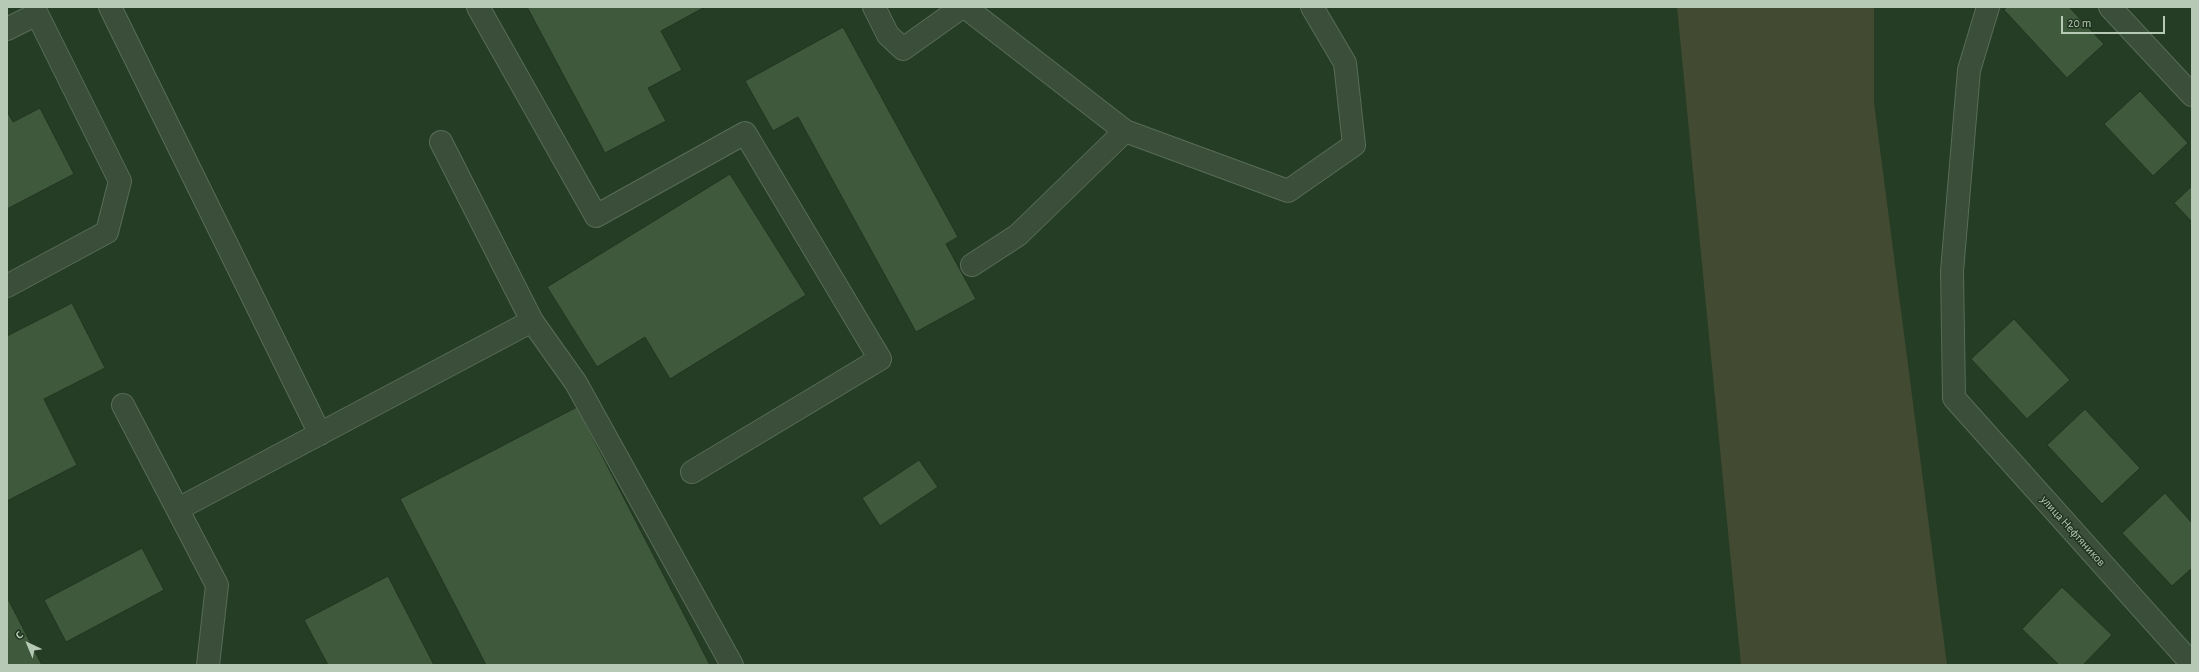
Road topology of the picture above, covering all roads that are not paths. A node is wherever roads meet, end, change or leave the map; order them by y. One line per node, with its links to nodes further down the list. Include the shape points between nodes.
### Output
1 (110, 7): 16 (street)
2 (478, 7): 17 (street, via 596,216 745,133 880,359)
3 (874, 7): 4 (street, via 888,35 903,49)
4 (964, 7): 10 (street)
5 (1312, 7): 10 (street, via 1345,63 1354,145 1288,191)
6 (1988, 7): 19 (street, улица Нефтяников, via 1969,70 1952,272 1954,398)
7 (2110, 7): 9 (street)
8 (7, 29): 13 (street, via 37,14 120,181 107,232)
9 (2192, 95)
10 (1125, 131): 12 (street, via 1018,235)
11 (441, 142): 14 (street)
12 (972, 265)
13 (7, 286)
14 (532, 321): 16 (street); 21 (street, via 576,383)
15 (123, 405): 18 (street)
16 (320, 434): 18 (street)
17 (692, 472)
18 (178, 509): 20 (street, via 217,585)
19 (2192, 664)
20 (208, 665)
21 (732, 665)

